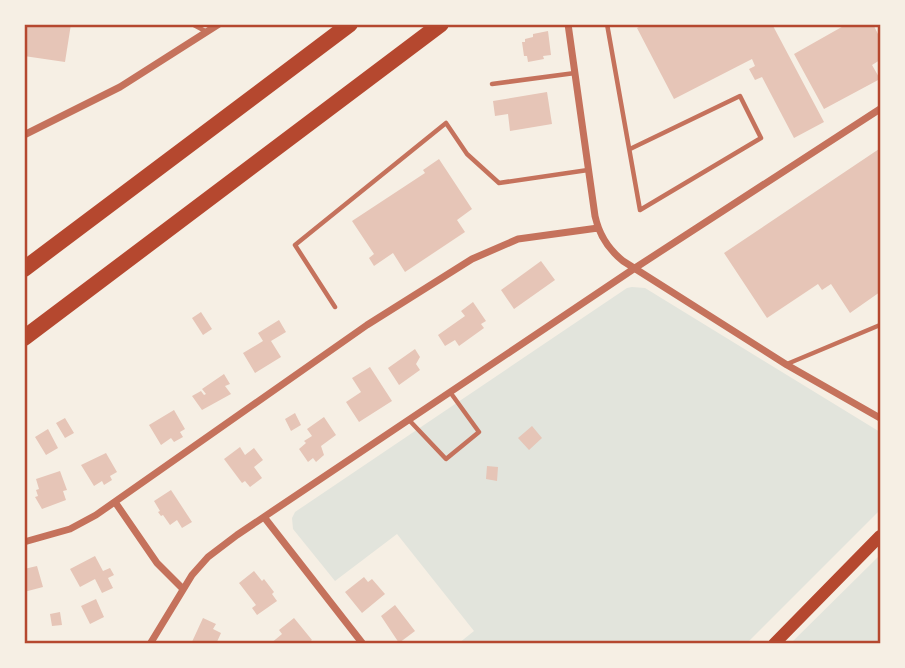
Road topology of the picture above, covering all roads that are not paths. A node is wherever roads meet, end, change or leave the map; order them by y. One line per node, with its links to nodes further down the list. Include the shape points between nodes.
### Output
1 (192, 24): 7 (lane)
2 (219, 24): 7 (street)
3 (350, 24): 16 (highway)
4 (441, 24): 19 (highway)
5 (568, 24): 8 (street)
6 (607, 24): 12 (lane)
7 (207, 32): 11 (street, via 120,87)
8 (575, 73): 9 (lane); 13 (street)
9 (492, 84)
10 (880, 109): 15 (street)
11 (24, 135)
12 (629, 149): 12 (lane, via 640,210 761,138 740,96)
13 (589, 170): 14 (street); 17 (lane, via 499,183 467,154 446,123 295,245)
14 (598, 228): 15 (street, via 610,248); 24 (street, via 518,239 472,259 367,325)
15 (635, 268): 20 (street); 21 (street)
16 (24, 269)
17 (335, 307)
18 (880, 325): 20 (lane)
19 (24, 338)
20 (786, 365): 22 (street)
21 (450, 392): 23 (street); 23 (lane, via 479,432 446,459)
22 (880, 418)
23 (409, 420): 25 (street)
24 (115, 502): 27 (street, via 79,525); 28 (street, via 153,557)
25 (264, 517): 28 (street, via 208,557); 30 (street)
26 (880, 536): 31 (main road)
27 (24, 542)
28 (183, 589): 29 (street)
29 (150, 643)
30 (363, 643)
31 (774, 643)

